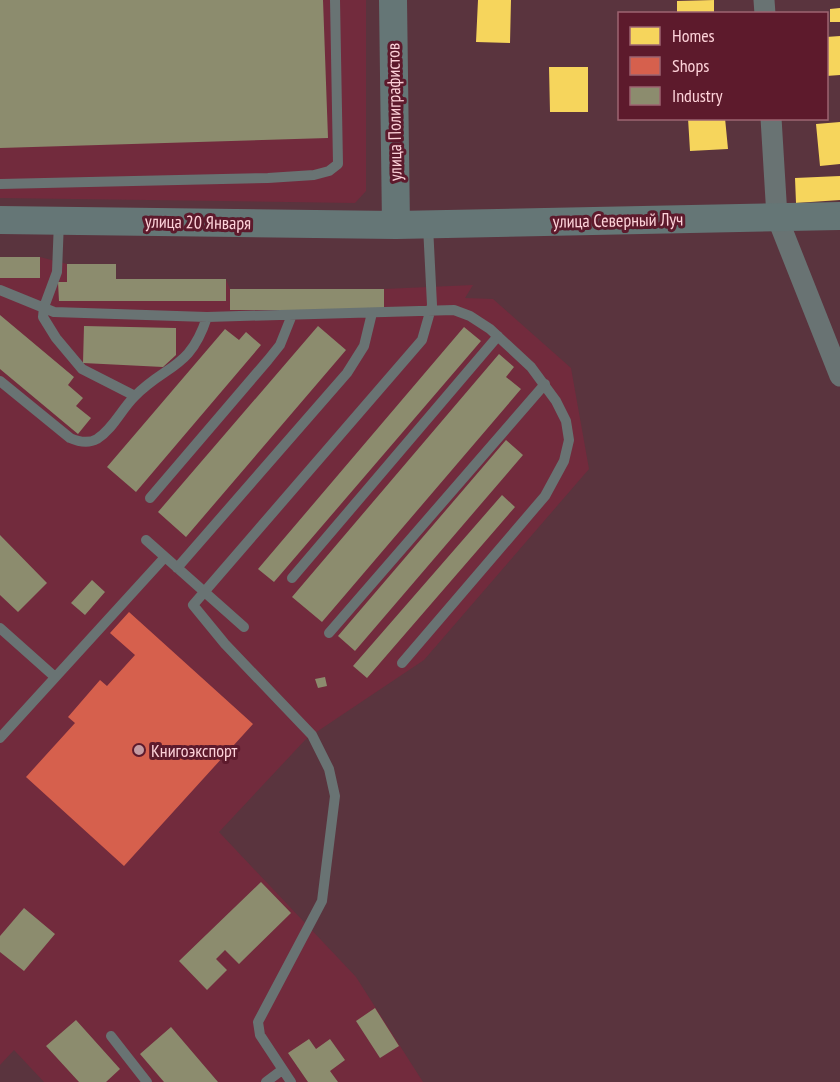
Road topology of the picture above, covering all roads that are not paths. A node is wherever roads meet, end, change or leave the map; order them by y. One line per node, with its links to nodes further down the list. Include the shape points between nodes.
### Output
1 (335, 0): 4 (lane, via 338,164 329,171 268,178)
2 (393, 0): 10 (street, улица Полиграфистов)
3 (771, 120): 6 (street)
4 (0, 184)
5 (840, 216): 6 (street, улица Северный Луч)
6 (777, 217): 9 (street, улица Северный Луч); 18 (street)
7 (0, 220): 8 (street, улица 20 Января)
8 (59, 220): 10 (street, улица 20 Января); 12 (lane, via 57,272)
9 (428, 224): 10 (street, улица Северный Луч); 13 (lane)
10 (396, 225)
11 (0, 291): 12 (lane)
12 (44, 307): 16 (lane, via 54,312); 21 (lane, via 43,317 76,363)
13 (430, 311): 14 (lane); 17 (lane, via 454,310); 27 (lane, via 422,340 411,355)
14 (372, 313): 15 (lane); 25 (lane, via 364,346 347,373)
15 (292, 315): 16 (lane); 22 (lane, via 280,345)
16 (207, 317): 21 (lane, via 188,355)
17 (498, 336): 20 (lane); 26 (lane)
18 (840, 376)
19 (0, 381): 21 (lane, via 81,443 96,439 109,428)
20 (545, 384): 30 (lane); 31 (lane, via 566,421 569,440 554,483)
21 (135, 396)
22 (150, 498)
23 (146, 540): 24 (lane)
24 (165, 557): 25 (lane); 32 (lane)
25 (177, 568): 27 (lane)
26 (292, 578)
27 (204, 592): 28 (lane); 35 (lane, via 193,605 312,735 329,768 335,796 322,901 258,1022 260,1035)
28 (244, 627)
29 (0, 628): 32 (lane)
30 (329, 633)
31 (402, 663)
32 (55, 677): 33 (lane)
33 (0, 738)
34 (111, 1036): 36 (lane)
35 (282, 1070): 37 (lane); 38 (lane)
36 (142, 1081)
37 (266, 1082)
38 (291, 1082)

